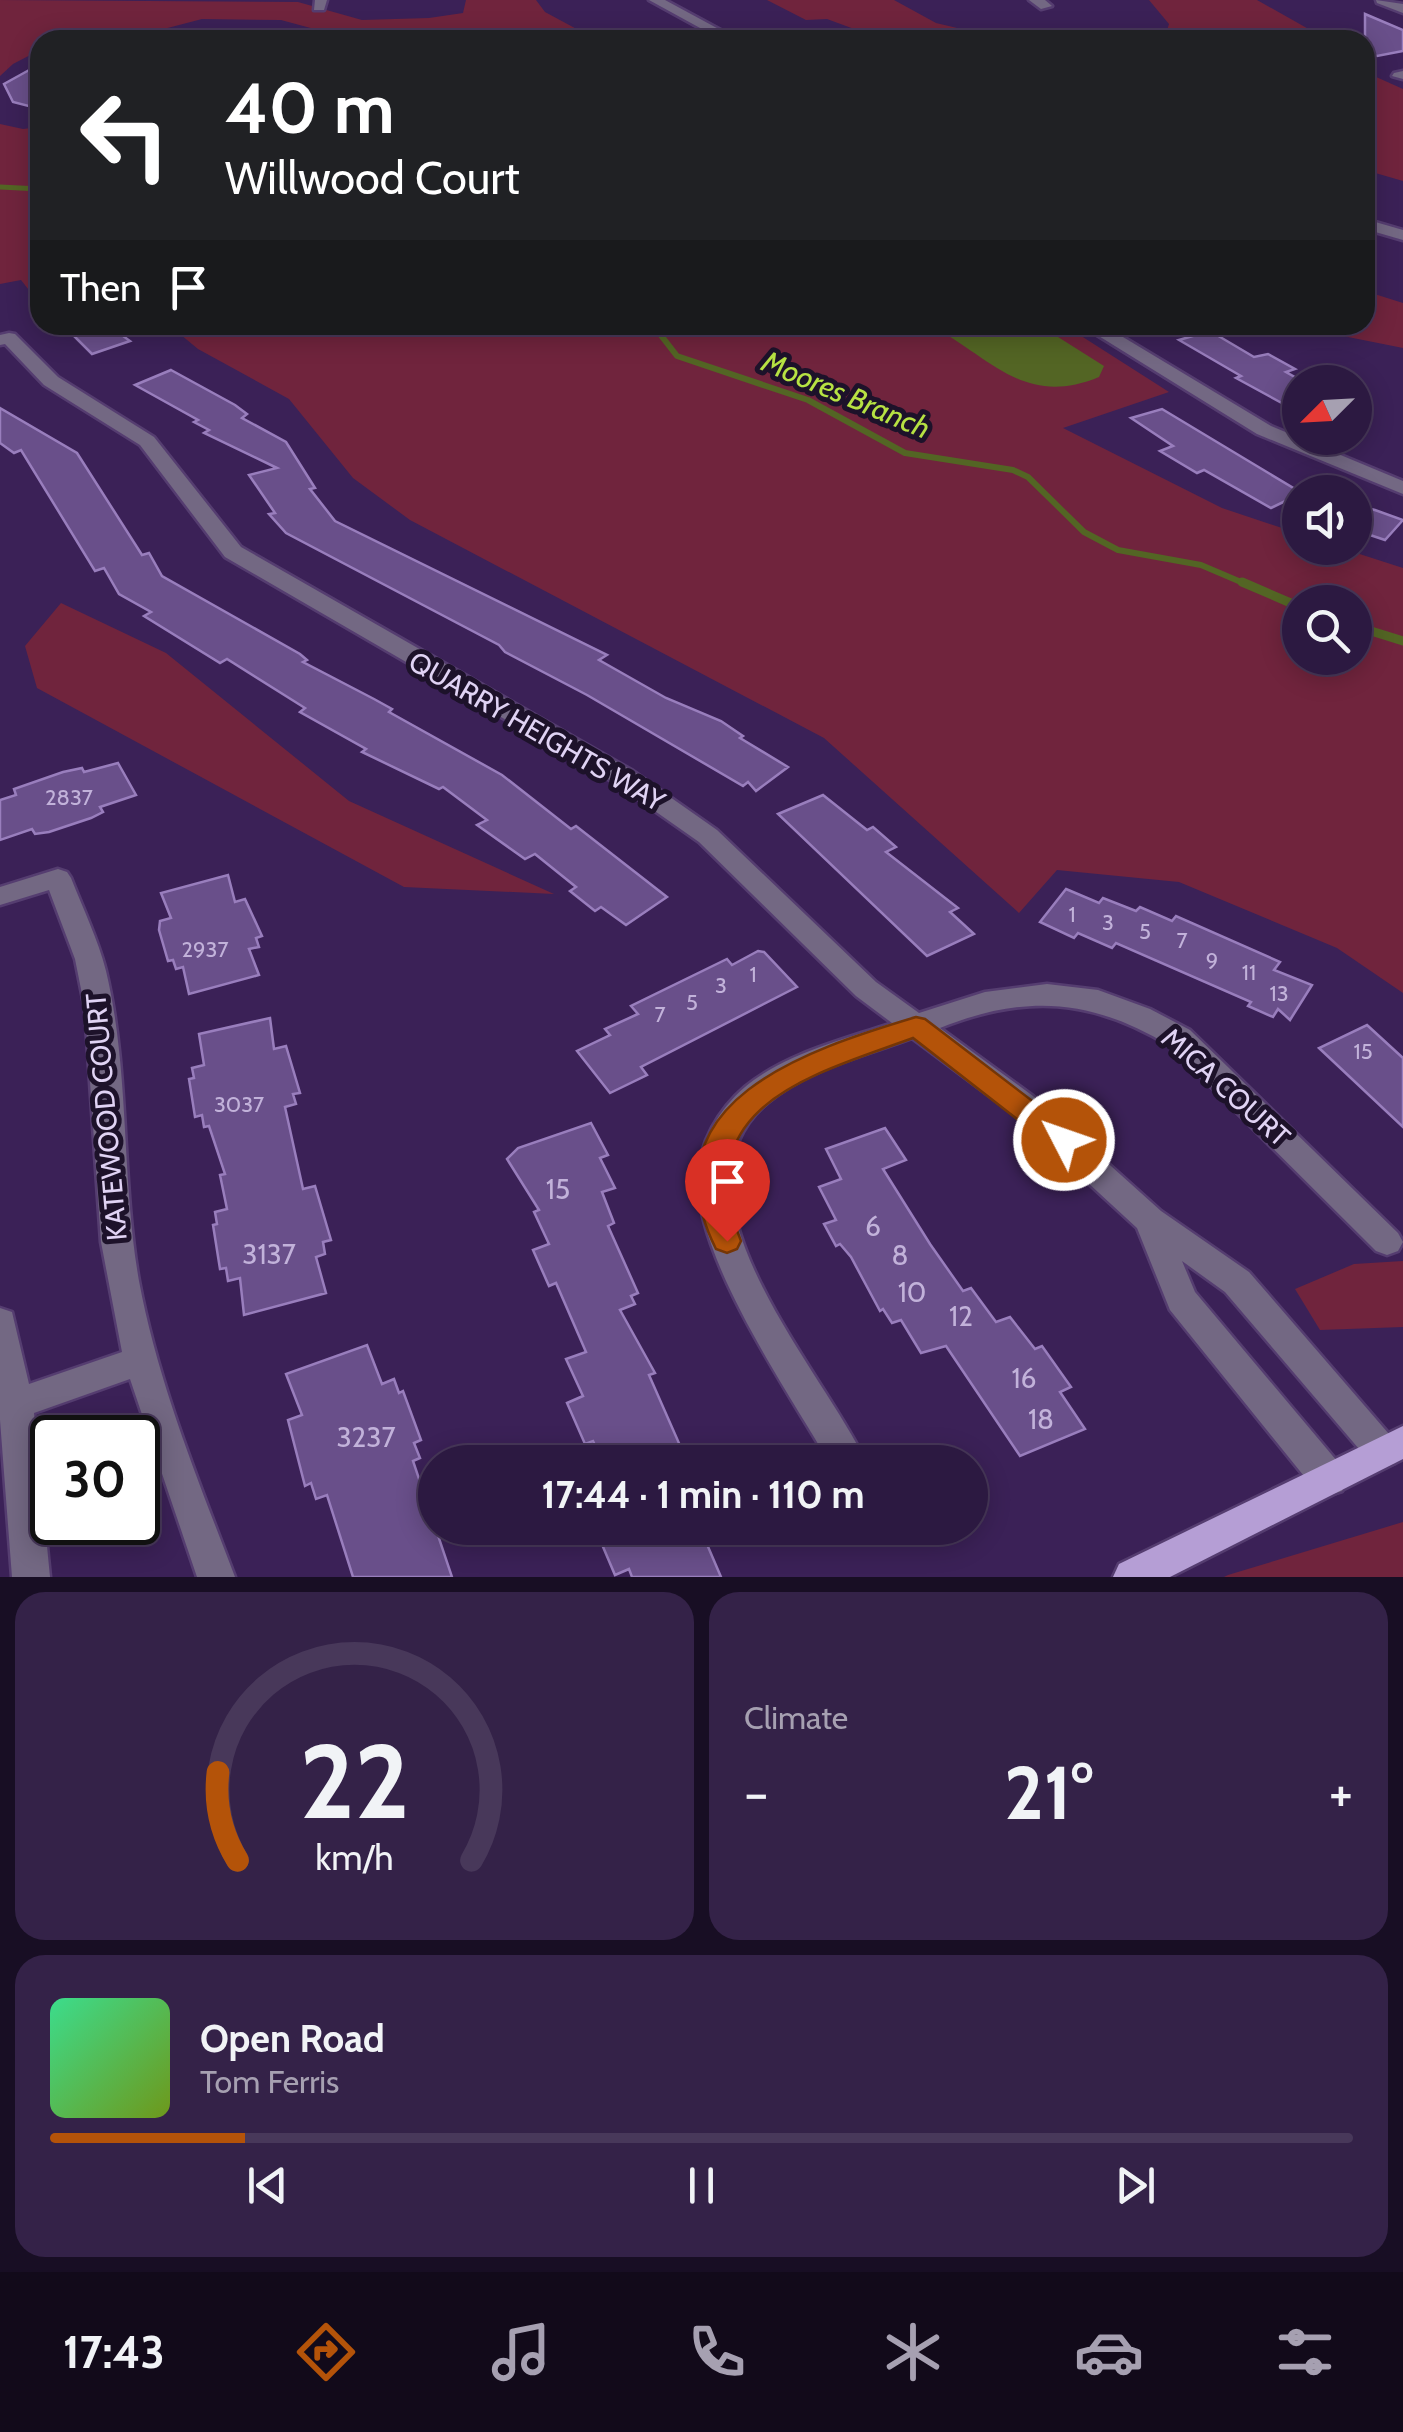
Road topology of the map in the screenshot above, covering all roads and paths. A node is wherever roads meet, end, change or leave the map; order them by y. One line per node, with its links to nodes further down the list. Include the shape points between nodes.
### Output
1 (655, 0): 4 (street)
2 (1382, 0): 3 (street)
3 (1403, 9)
4 (713, 30)
5 (1375, 227): 6 (street)
6 (1403, 235)
7 (1107, 335): 10 (street, via 1264,430)
8 (4, 339): 13 (street, QUARRY HEIGHTS WAY, via 51,381 147,441 233,552 653,797 708,836 828,956)
9 (1403, 472): 10 (street)
10 (1381, 480): 11 (street)
11 (1403, 488)
12 (0, 896): 17 (street, KATEWOOD COURT, via 58,878 91,968 102,1035 112,1210)
13 (916, 1026): 14 (street, QUARRY HEIGHTS WAY, via 1022,1104); 15 (street, MICA COURT, via 980,1003 1024,996 1107,1002 1149,1019 1200,1056); 19 (street, MICA COURT, via 772,1085 744,1106 716,1156 718,1220 735,1261)
14 (1150, 1220): 20 (street, QUARRY HEIGHTS WAY, via 1237,1282); 21 (street, QUARRY HEIGHTS WAY, via 1182,1300)
15 (1386, 1242)
16 (0, 1322): 18 (street)
17 (143, 1360): 18 (street); 23 (street, KATEWOOD COURT)
18 (16, 1404): 22 (street)
19 (838, 1445)
20 (1393, 1447): 21 (main road)
21 (1329, 1479): 24 (main road)
22 (31, 1577)
23 (216, 1577)
24 (1132, 1577)

